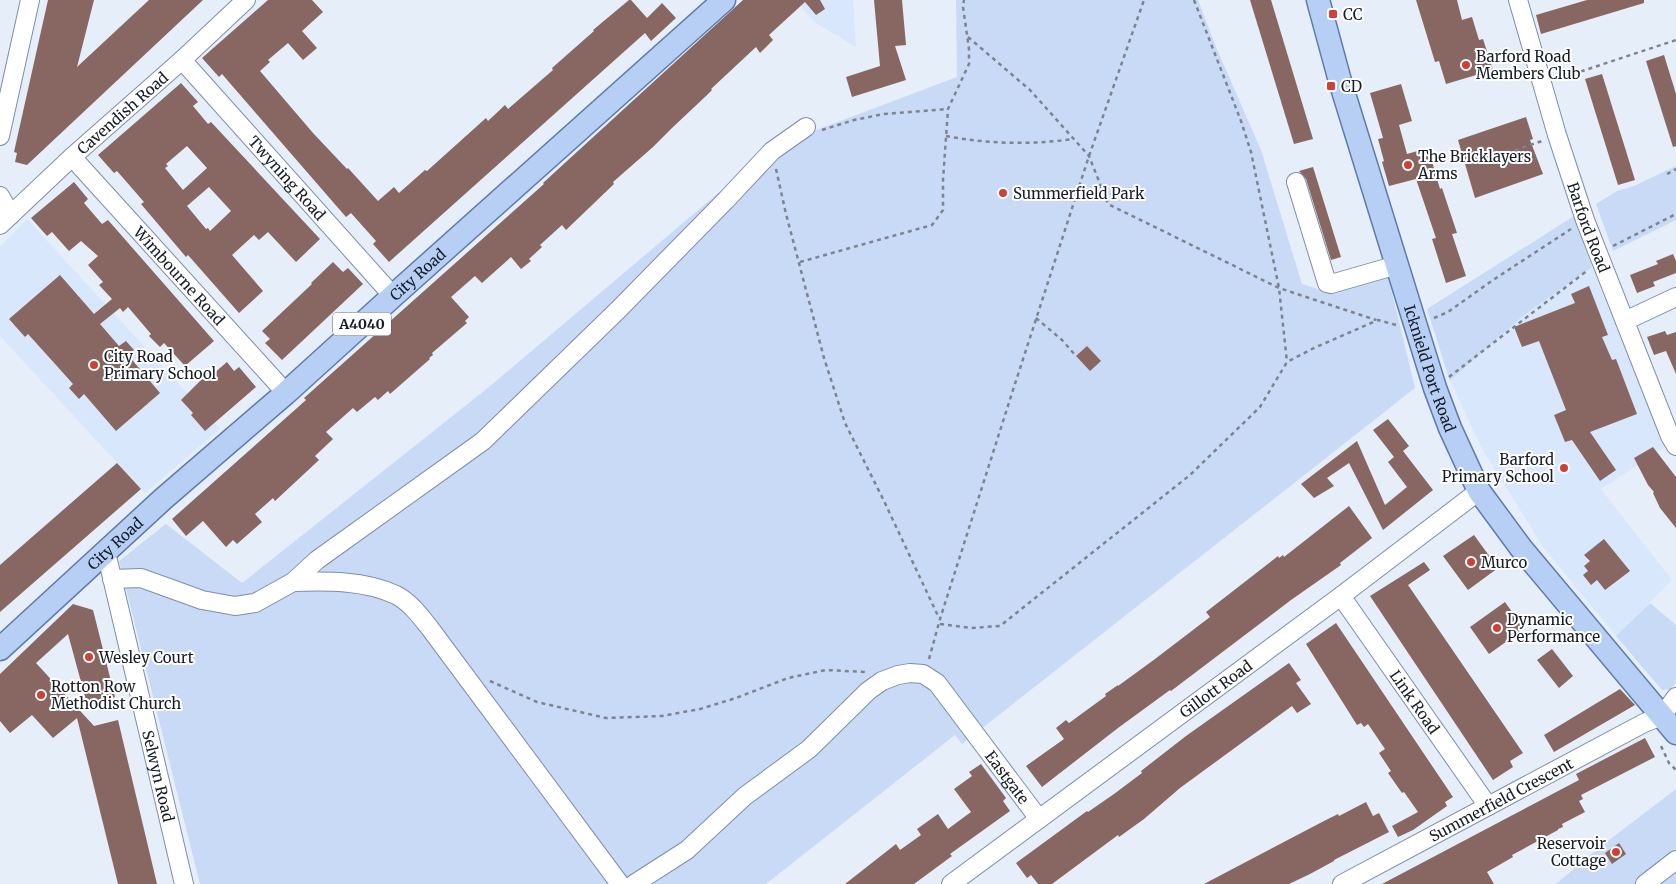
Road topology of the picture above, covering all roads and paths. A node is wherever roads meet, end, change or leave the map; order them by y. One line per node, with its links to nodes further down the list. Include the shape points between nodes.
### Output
1 (30, 0): 15 (street)
2 (246, 0): 11 (street, Cavendish Road)
3 (724, 0): 34 (main road, City Road / A4040)
4 (964, 0): 9 (path)
5 (1144, 0): 20 (path)
6 (1194, 0): 33 (path, via 1241,121)
7 (1318, 0): 32 (main road, Icknield Port Road)
8 (1518, 0): 12 (street, Barford Road)
9 (968, 37): 13 (path, via 969,64); 18 (path, via 1030,90)
10 (1676, 40): 12 (path)
11 (182, 60): 21 (street, Cavendish Road); 34 (street, Twyning Road)
12 (1542, 84): 17 (street, Barford Road)
13 (948, 109): 14 (path, via 884,114); 16 (path)
14 (813, 129): 19 (street)
15 (0, 136)
16 (946, 136): 18 (path, via 1024,144); 31 (path, via 943,210 932,225)
17 (1558, 136): 22 (path); 29 (street, Barford Road)
18 (1073, 139): 20 (path)
19 (772, 151): 31 (path); 48 (street, via 618,310 483,441 317,560)
20 (1090, 156): 33 (path, via 1108,204); 36 (path)
21 (72, 157): 28 (street, Cavendish Road); 43 (street, Wimbourne Road)
22 (1477, 163)
23 (1676, 169): 24 (path)
24 (1667, 174)
25 (1296, 182): 32 (street, via 1327,283)
26 (0, 196): 28 (street)
27 (1676, 214): 30 (path)
28 (6, 220)
29 (1585, 220): 30 (street, Barford Road); 39 (path, via 1448,312)
30 (1600, 257): 38 (street, Barford Road); 42 (path)
31 (800, 262): 50 (path, via 824,358 845,423)
32 (1398, 265): 39 (main road, Icknield Port Road)
33 (1278, 288): 37 (path); 41 (path)
34 (393, 296): 43 (main road, City Road / A4040)
35 (1676, 297): 38 (street)
36 (1036, 318): 40 (path); 50 (path)
37 (1378, 320): 39 (path, via 1395,325); 41 (path)
38 (1625, 321): 44 (street, Barford Road)
39 (1415, 324): 42 (main road, Icknield Port Road)
40 (1076, 356)
41 (1287, 362): 51 (path, via 1260,406 1190,475 1000,626 972,628)
42 (1436, 388): 45 (main road, Icknield Port Road)
43 (286, 393): 46 (main road, City Road / A4040)
44 (1676, 446)
45 (1479, 491): 49 (street, Gillott Road); 57 (main road, Icknield Port Road)
46 (106, 552): 47 (street, Selwyn Road); 52 (main road, City Road / A4040)
47 (112, 579): 48 (street, via 141,578 202,600 234,606 255,603); 62 (street, Selwyn Road)
48 (292, 582): 63 (street, via 367,586 409,604)
49 (1341, 596): 59 (street, Link Road); 60 (street, Gillott Road)
50 (940, 619): 51 (path)
51 (940, 624): 53 (path)
52 (0, 649)
53 (923, 674): 54 (street); 60 (street, Eastgate, via 937,683)
54 (898, 675): 55 (path, via 826,670 788,678 700,709 662,716 606,718 537,702); 64 (street, via 868,690 809,749 745,796 687,850)
55 (485, 678)
56 (1676, 696): 57 (street)
57 (1660, 724): 58 (path, via 1662,747); 59 (street, Summerfield Crescent)
58 (1676, 770)
59 (1488, 806): 66 (street, Summerfield Crescent)
60 (1038, 819): 65 (street, Gillott Road)
61 (1676, 860): 67 (street)
62 (184, 884)
63 (620, 884)
64 (634, 884)
65 (951, 884)
66 (1342, 884)
67 (1645, 884)

